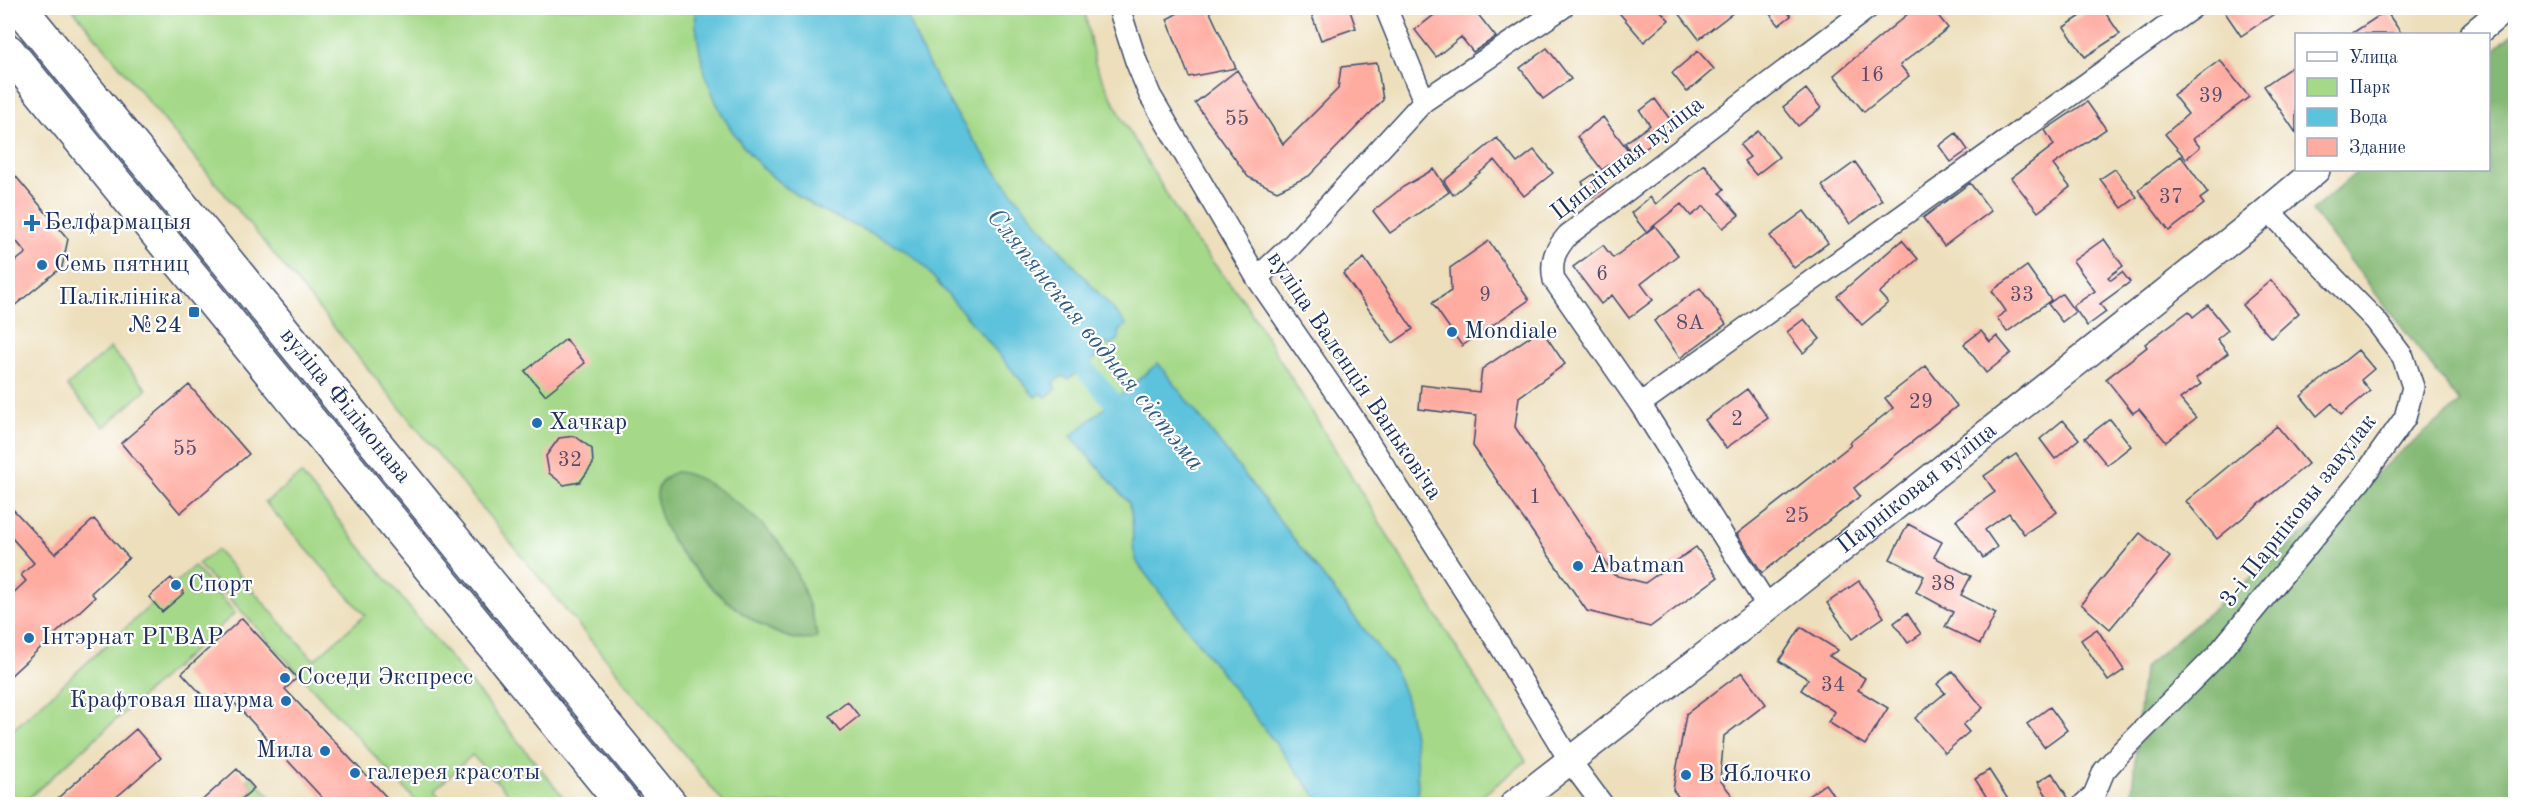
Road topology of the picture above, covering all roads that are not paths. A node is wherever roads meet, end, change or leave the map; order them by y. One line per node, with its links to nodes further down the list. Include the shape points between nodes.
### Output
1 (20, 8): 14 (main road, вуліца Філімонава)
2 (1119, 8): 13 (street, вуліца Валенція Ваньковіча, via 1150,95)
3 (1386, 8): 10 (street)
4 (1562, 8): 10 (street)
5 (1868, 8): 16 (street, Цяплічная вуліца, via 1559,245 1551,266 1554,280)
6 (2192, 8): 16 (street)
7 (2505, 8): 8 (street)
8 (2475, 33)
9 (8, 51): 15 (main road, вуліца Філімонава)
10 (1424, 101): 13 (street)
11 (2315, 171): 12 (street, Парніковая вуліца)
12 (2268, 210): 19 (street, Парніковая вуліца); 25 (street, 3-і Парніковы завулак, via 2376,321 2403,357 2413,387 2405,418 2361,480 2216,656 2104,771 2094,795)
13 (1257, 278): 20 (street, вуліца Валенція Ваньковіча, via 1499,644)
14 (318, 373): 15 (main road); 17 (main road, вуліца Філімонава)
15 (291, 398): 18 (main road, вуліца Філімонава)
16 (1640, 404): 19 (street, Цяплічная вуліца)
17 (465, 553): 18 (main road); 22 (main road, вуліца Філімонава)
18 (438, 575): 21 (main road, вуліца Філімонава)
19 (1768, 607): 20 (street, Парніковая вуліца)
20 (1570, 761): 23 (street, Парніковая вуліца); 24 (street)
21 (623, 804)
22 (670, 804)
23 (1514, 804)
24 (1602, 804)
25 (2084, 804)

